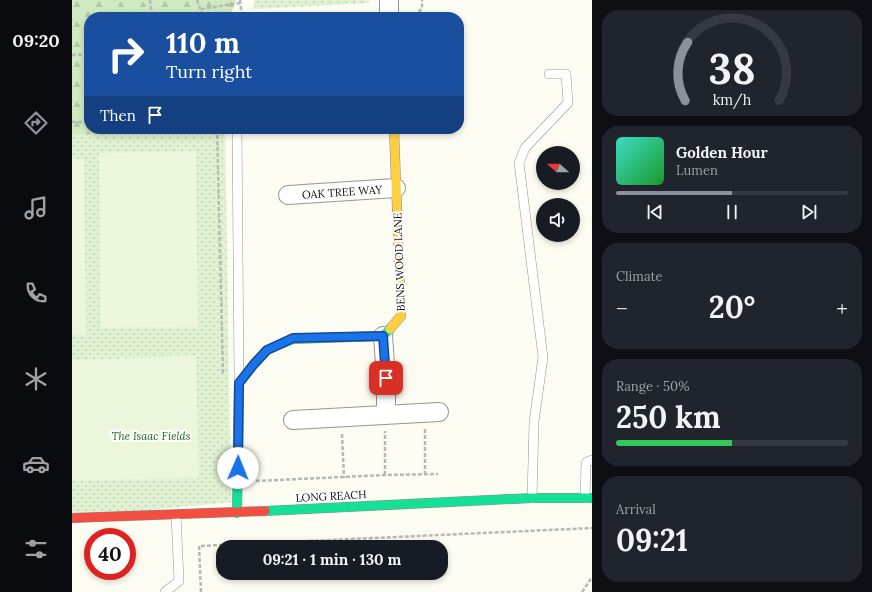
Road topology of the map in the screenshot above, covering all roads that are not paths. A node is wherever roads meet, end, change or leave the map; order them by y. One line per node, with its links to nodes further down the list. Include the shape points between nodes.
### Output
1 (389, 0): 2 (street)
2 (389, 12)
3 (549, 74): 14 (lane, via 566,74 568,103 525,148 520,163 543,357 534,422)
4 (238, 134): 9 (lane)
5 (394, 134): 6 (street, BENS WOOD LANE)
6 (396, 188): 7 (street, OAK TREE WAY); 8 (street, BENS WOOD LANE, via 401,316)
7 (288, 195)
8 (383, 336): 9 (street, via 293,338 267,350); 11 (street)
9 (239, 383): 16 (street)
10 (432, 412): 11 (street)
11 (386, 414): 12 (street)
12 (293, 420)
13 (592, 460): 15 (lane, via 586,464)
14 (532, 498): 15 (street, LONG REACH); 16 (street, LONG REACH)
15 (589, 498)
16 (237, 513): 17 (street, LONG REACH)
17 (176, 515): 18 (street, LONG REACH); 19 (lane, via 179,581)
18 (72, 518)
19 (165, 592)

